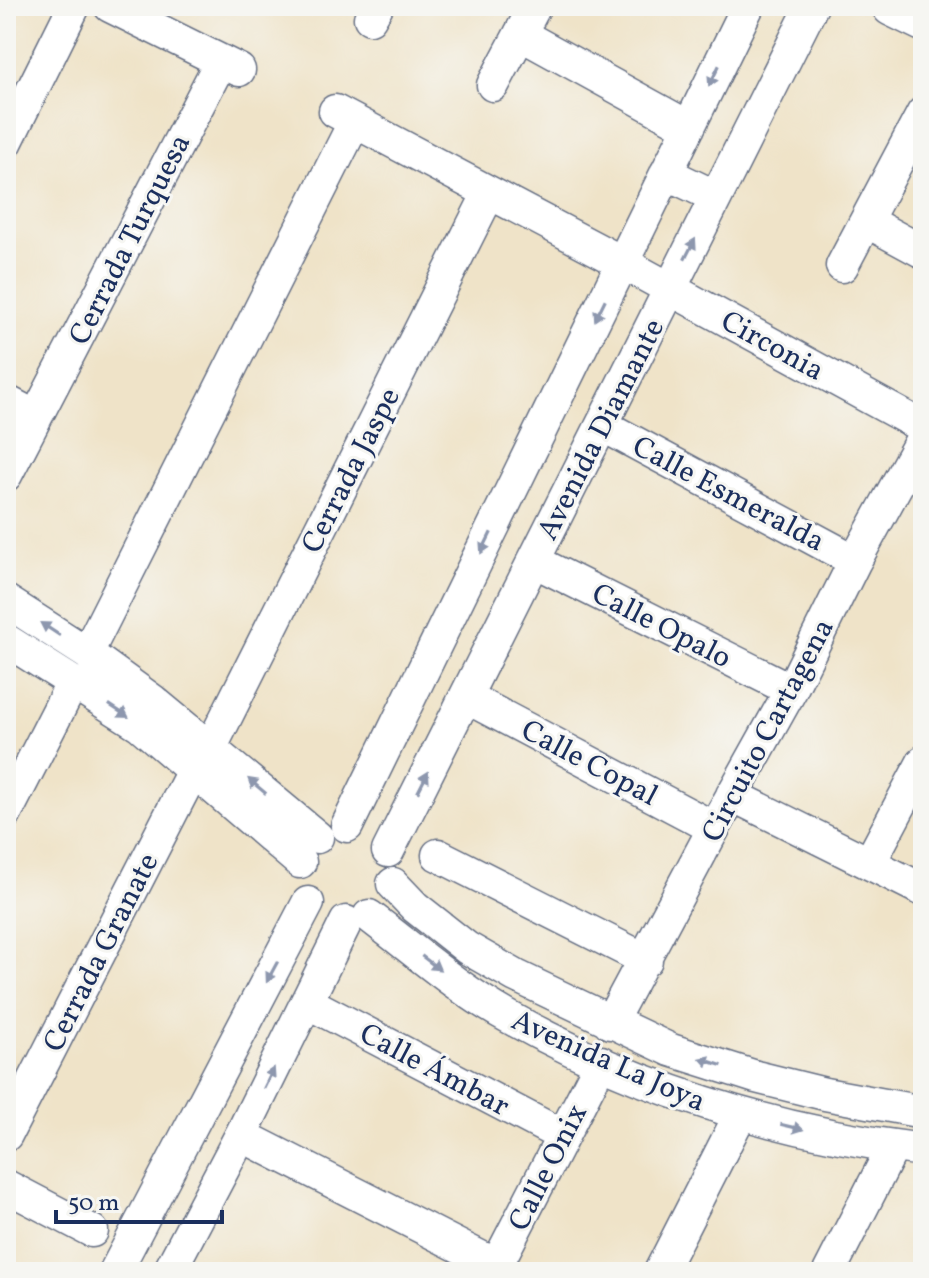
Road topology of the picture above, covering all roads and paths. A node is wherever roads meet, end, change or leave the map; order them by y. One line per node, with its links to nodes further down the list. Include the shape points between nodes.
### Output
1 (74, 6): 12 (street)
2 (110, 6): 22 (street, Cerrada Turquesa, via 231,66)
3 (535, 6): 8 (street)
4 (748, 6): 11 (street, Avenida Diamante, one-way to 11)
5 (812, 6): 15 (street, Avenida Diamante)
6 (892, 6): 7 (main road)
7 (923, 21)
8 (520, 34): 9 (street); 11 (street)
9 (493, 85)
10 (923, 113): 16 (street)
11 (689, 127): 13 (street, Avenida Diamante)
12 (6, 143)
13 (666, 173): 15 (street); 18 (street, Avenida Diamante)
14 (489, 193): 18 (street); 31 (street, via 345,117); 35 (street, Cerrada Jaspe)
15 (716, 197): 20 (street, Avenida Diamante, one-way to 15)
16 (866, 221): 17 (street); 19 (street)
17 (923, 252)
18 (623, 263): 20 (street, Circonia); 39 (street, Avenida Diamante, one-way to 39)
19 (842, 266)
20 (671, 289): 23 (street, Avenida Diamante); 24 (street, Circonia)
21 (6, 401): 22 (street)
22 (36, 417): 26 (street, Cerrada Turquesa)
23 (602, 425): 27 (street, Avenida Diamante); 28 (street, Calle Esmeralda)
24 (923, 427)
25 (923, 437): 28 (street, Circuito Cartagena)
26 (6, 475)
27 (534, 561): 33 (street, Calle Opalo); 34 (street, Avenida Diamante)
28 (855, 561): 33 (street, Circuito Cartagena)
29 (6, 601): 31 (street, one-way to 29)
30 (6, 640): 32 (street)
31 (87, 653): 35 (street)
32 (73, 682): 35 (street, one-way to 35); 38 (street)
33 (791, 690): 37 (street, Circuito Cartagena)
34 (466, 697): 40 (street, Calle Copal); 42 (street, Avenida Diamante, one-way to 34)
35 (202, 758): 41 (street); 55 (street, Cerrada Granate)
36 (923, 762): 44 (street)
37 (732, 795): 40 (street, Circuito Cartagena); 44 (street)
38 (6, 813)
39 (347, 826): 41 (street, via 331,829); 42 (street, via 371,834)
40 (714, 828): 49 (street, Circuito Cartagena)
41 (309, 849): 47 (street, via 299,876)
42 (388, 851): 45 (street)
43 (438, 855): 49 (street)
44 (870, 862): 46 (street)
45 (393, 884): 48 (street, via 380,908); 51 (street, Avenida La Joya, via 467,948)
46 (923, 890)
47 (308, 903): 48 (street, via 332,920); 61 (street, one-way to 61)
48 (358, 919): 50 (street); 52 (street, Avenida La Joya, one-way to 52, via 505,1015)
49 (646, 960): 51 (street, Circuito Cartagena)
50 (307, 1002): 56 (street, one-way to 50); 57 (street, Calle Ámbar)
51 (610, 1023): 53 (street, Avenida La Joya, one-way to 51, via 756,1077 671,1050)
52 (601, 1062): 54 (street, Avenida La Joya); 57 (street, Calle Onix)
53 (923, 1112)
54 (740, 1115): 58 (street, Avenida La Joya, one-way to 58); 64 (street)
55 (6, 1135)
56 (241, 1135): 62 (street); 63 (street)
57 (563, 1136): 62 (street, Calle Onix)
58 (908, 1148): 65 (street)
59 (6, 1186): 60 (street)
60 (92, 1231)
61 (121, 1261): 63 (street)
62 (494, 1268)
63 (170, 1272)
64 (660, 1272)
65 (829, 1272)

